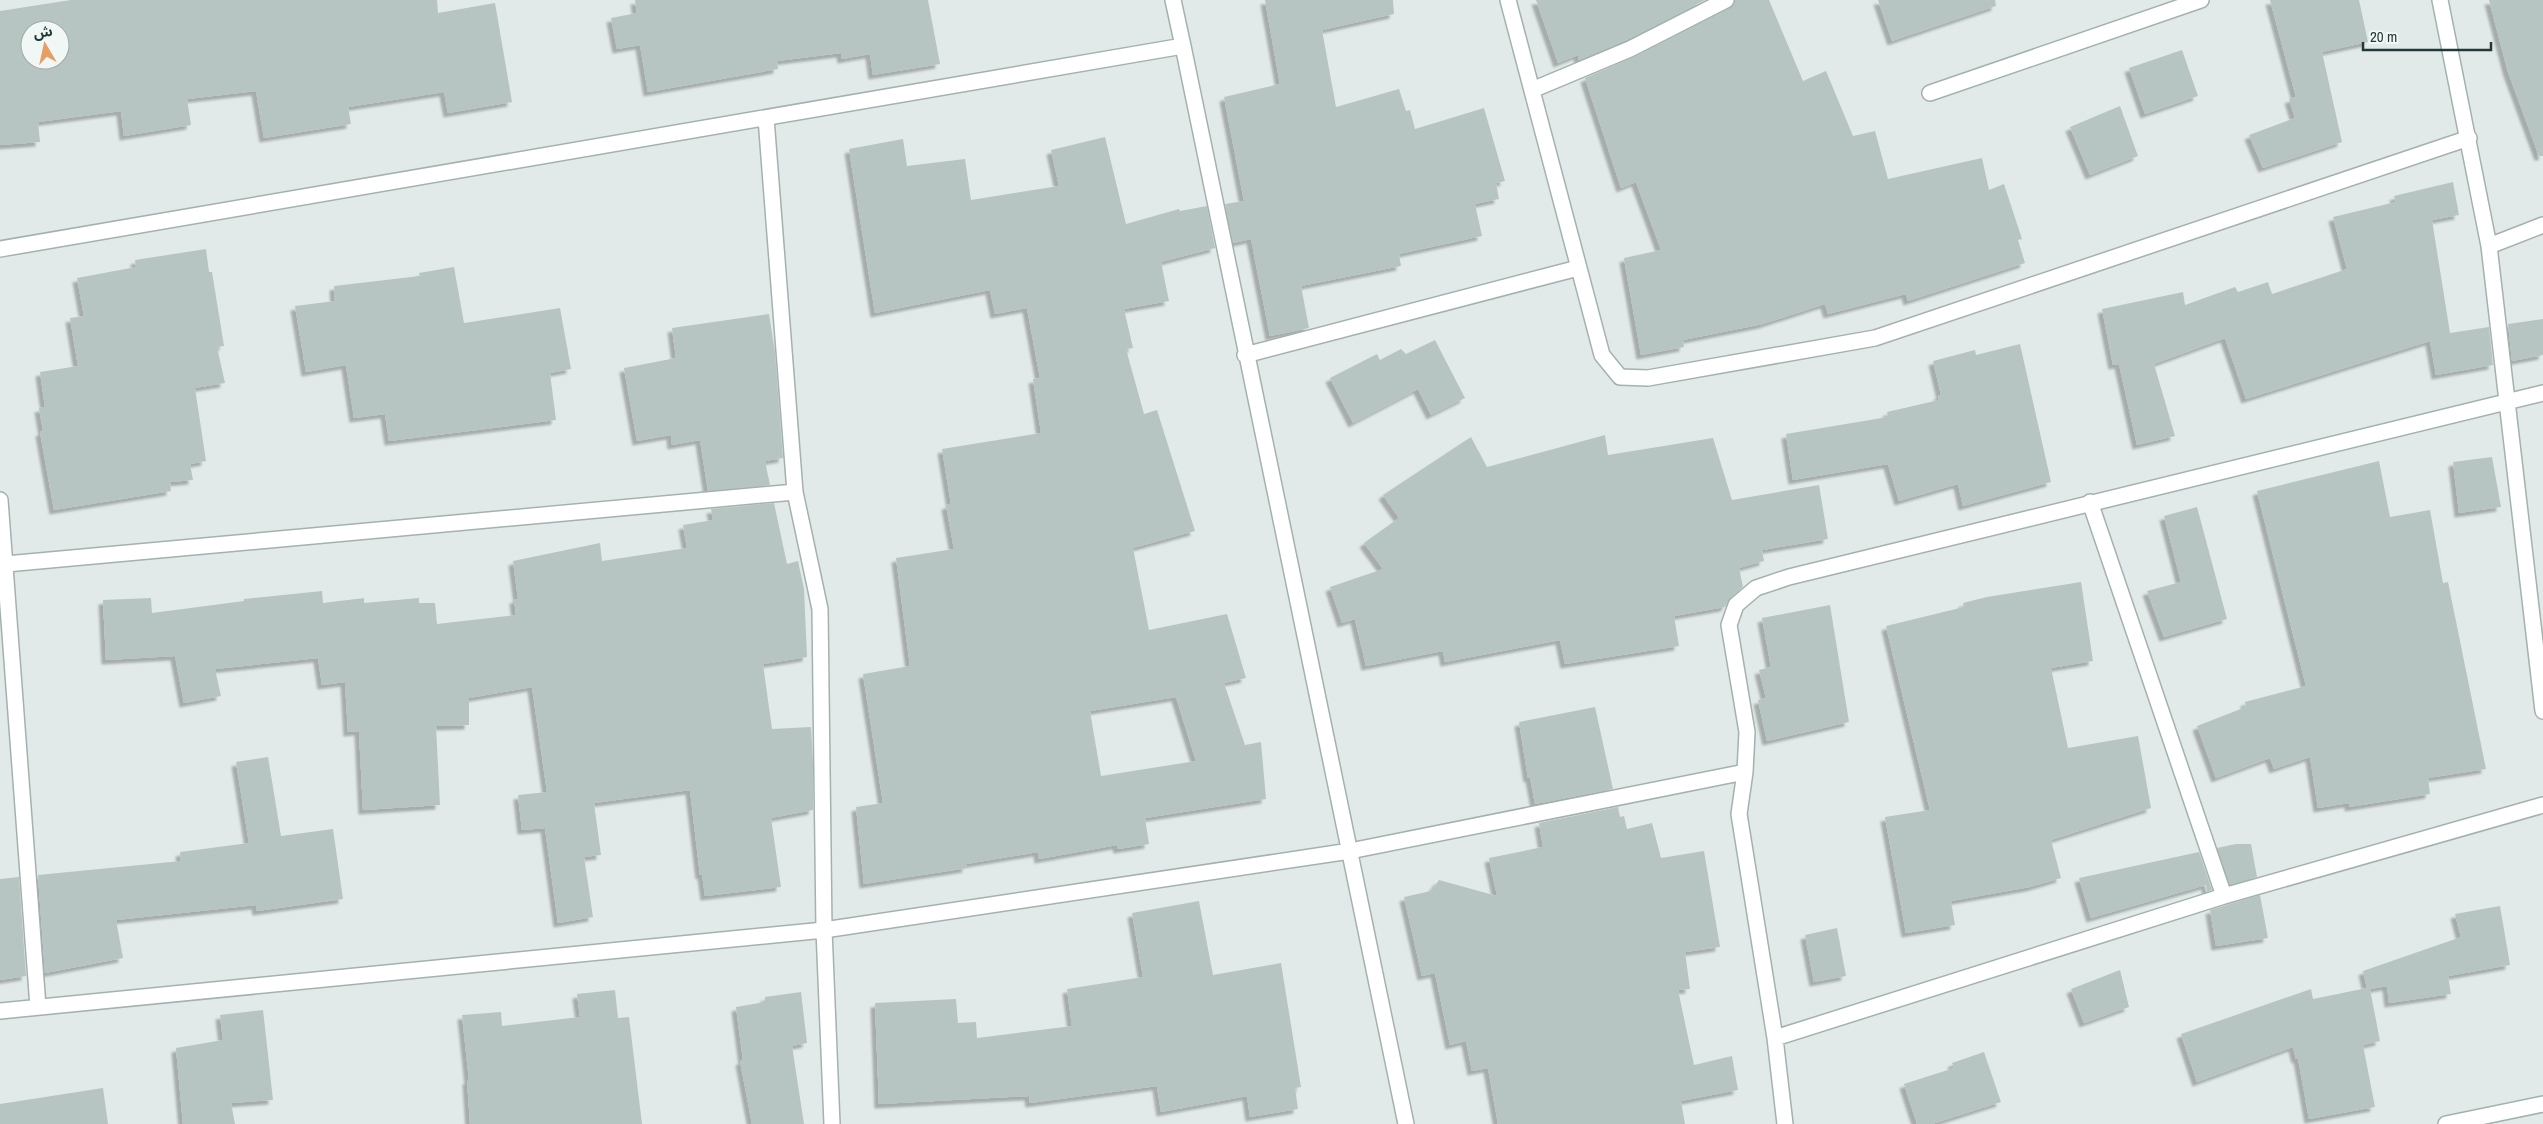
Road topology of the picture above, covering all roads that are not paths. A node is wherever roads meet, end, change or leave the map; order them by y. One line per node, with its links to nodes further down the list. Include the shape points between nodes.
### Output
1 (1173, 0): 6 (street)
2 (1508, 0): 7 (street)
3 (1726, 0): 7 (street, via 1630,49)
4 (2202, 0): 8 (street)
5 (2440, 0): 10 (street)
6 (1183, 46): 9 (street); 15 (street)
7 (1532, 90): 14 (street)
8 (1930, 93)
9 (766, 118): 13 (street); 18 (street)
10 (2469, 138): 12 (street); 14 (street, via 1876,338 1648,378 1620,377 1602,354)
11 (2543, 225): 12 (street)
12 (2489, 246): 17 (street)
13 (0, 249)
14 (1578, 268): 15 (street)
15 (1246, 356): 26 (street)
16 (2543, 393): 17 (street)
17 (2506, 404): 20 (street); 23 (street)
18 (795, 492): 21 (street); 28 (street, via 820,608)
19 (0, 500): 21 (street)
20 (2090, 502): 24 (street, via 1756,588 1736,605 1729,626 1747,732); 27 (street)
21 (6, 564): 22 (street)
22 (7, 705): 29 (street)
23 (2543, 711)
24 (1745, 772): 26 (street); 31 (street, via 1738,814)
25 (2543, 805): 27 (street)
26 (1350, 850): 28 (street); 34 (street)
27 (2224, 896): 31 (street)
28 (824, 930): 29 (street); 33 (street)
29 (38, 1007): 30 (street)
30 (0, 1011)
31 (1775, 1038): 35 (street)
32 (2543, 1104): 36 (street)
33 (832, 1124)
34 (1406, 1124)
35 (1785, 1124)
36 (2446, 1124)

